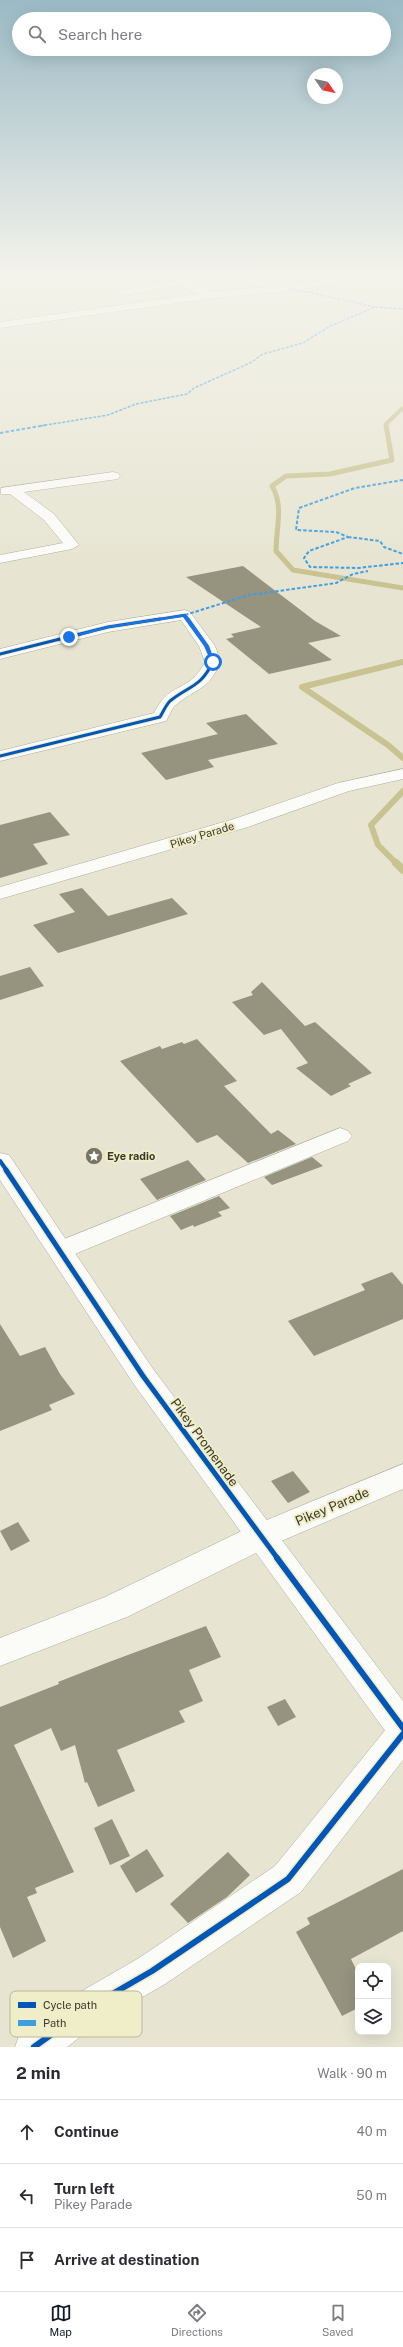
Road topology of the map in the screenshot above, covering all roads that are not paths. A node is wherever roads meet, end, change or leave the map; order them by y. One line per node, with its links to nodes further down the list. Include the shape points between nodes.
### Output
1 (113, 476): 2 (street)
2 (7, 491): 3 (street, via 49,517 72,545)
3 (0, 559)
4 (0, 654): 5 (street, via 108,627 185,615 207,646 213,662 206,676 197,685 169,702 160,717)
5 (0, 756)
6 (403, 774): 7 (street, Pikey Parade, via 344,787 241,823)
7 (0, 893)
8 (340, 1136): 10 (street)
9 (0, 1161): 10 (street, Pikey Promenade)
10 (61, 1250): 12 (street, Pikey Promenade, via 144,1376)
11 (403, 1476): 12 (street, Pikey Parade)
12 (261, 1536): 13 (street, Pikey Parade, via 116,1608); 14 (street, Pikey Promenade)
13 (0, 1652)
14 (403, 1728)
15 (403, 1734): 16 (street, via 288,1879 152,1971)
16 (117, 1991)
17 (50, 2037): 18 (street)
18 (34, 2047)

